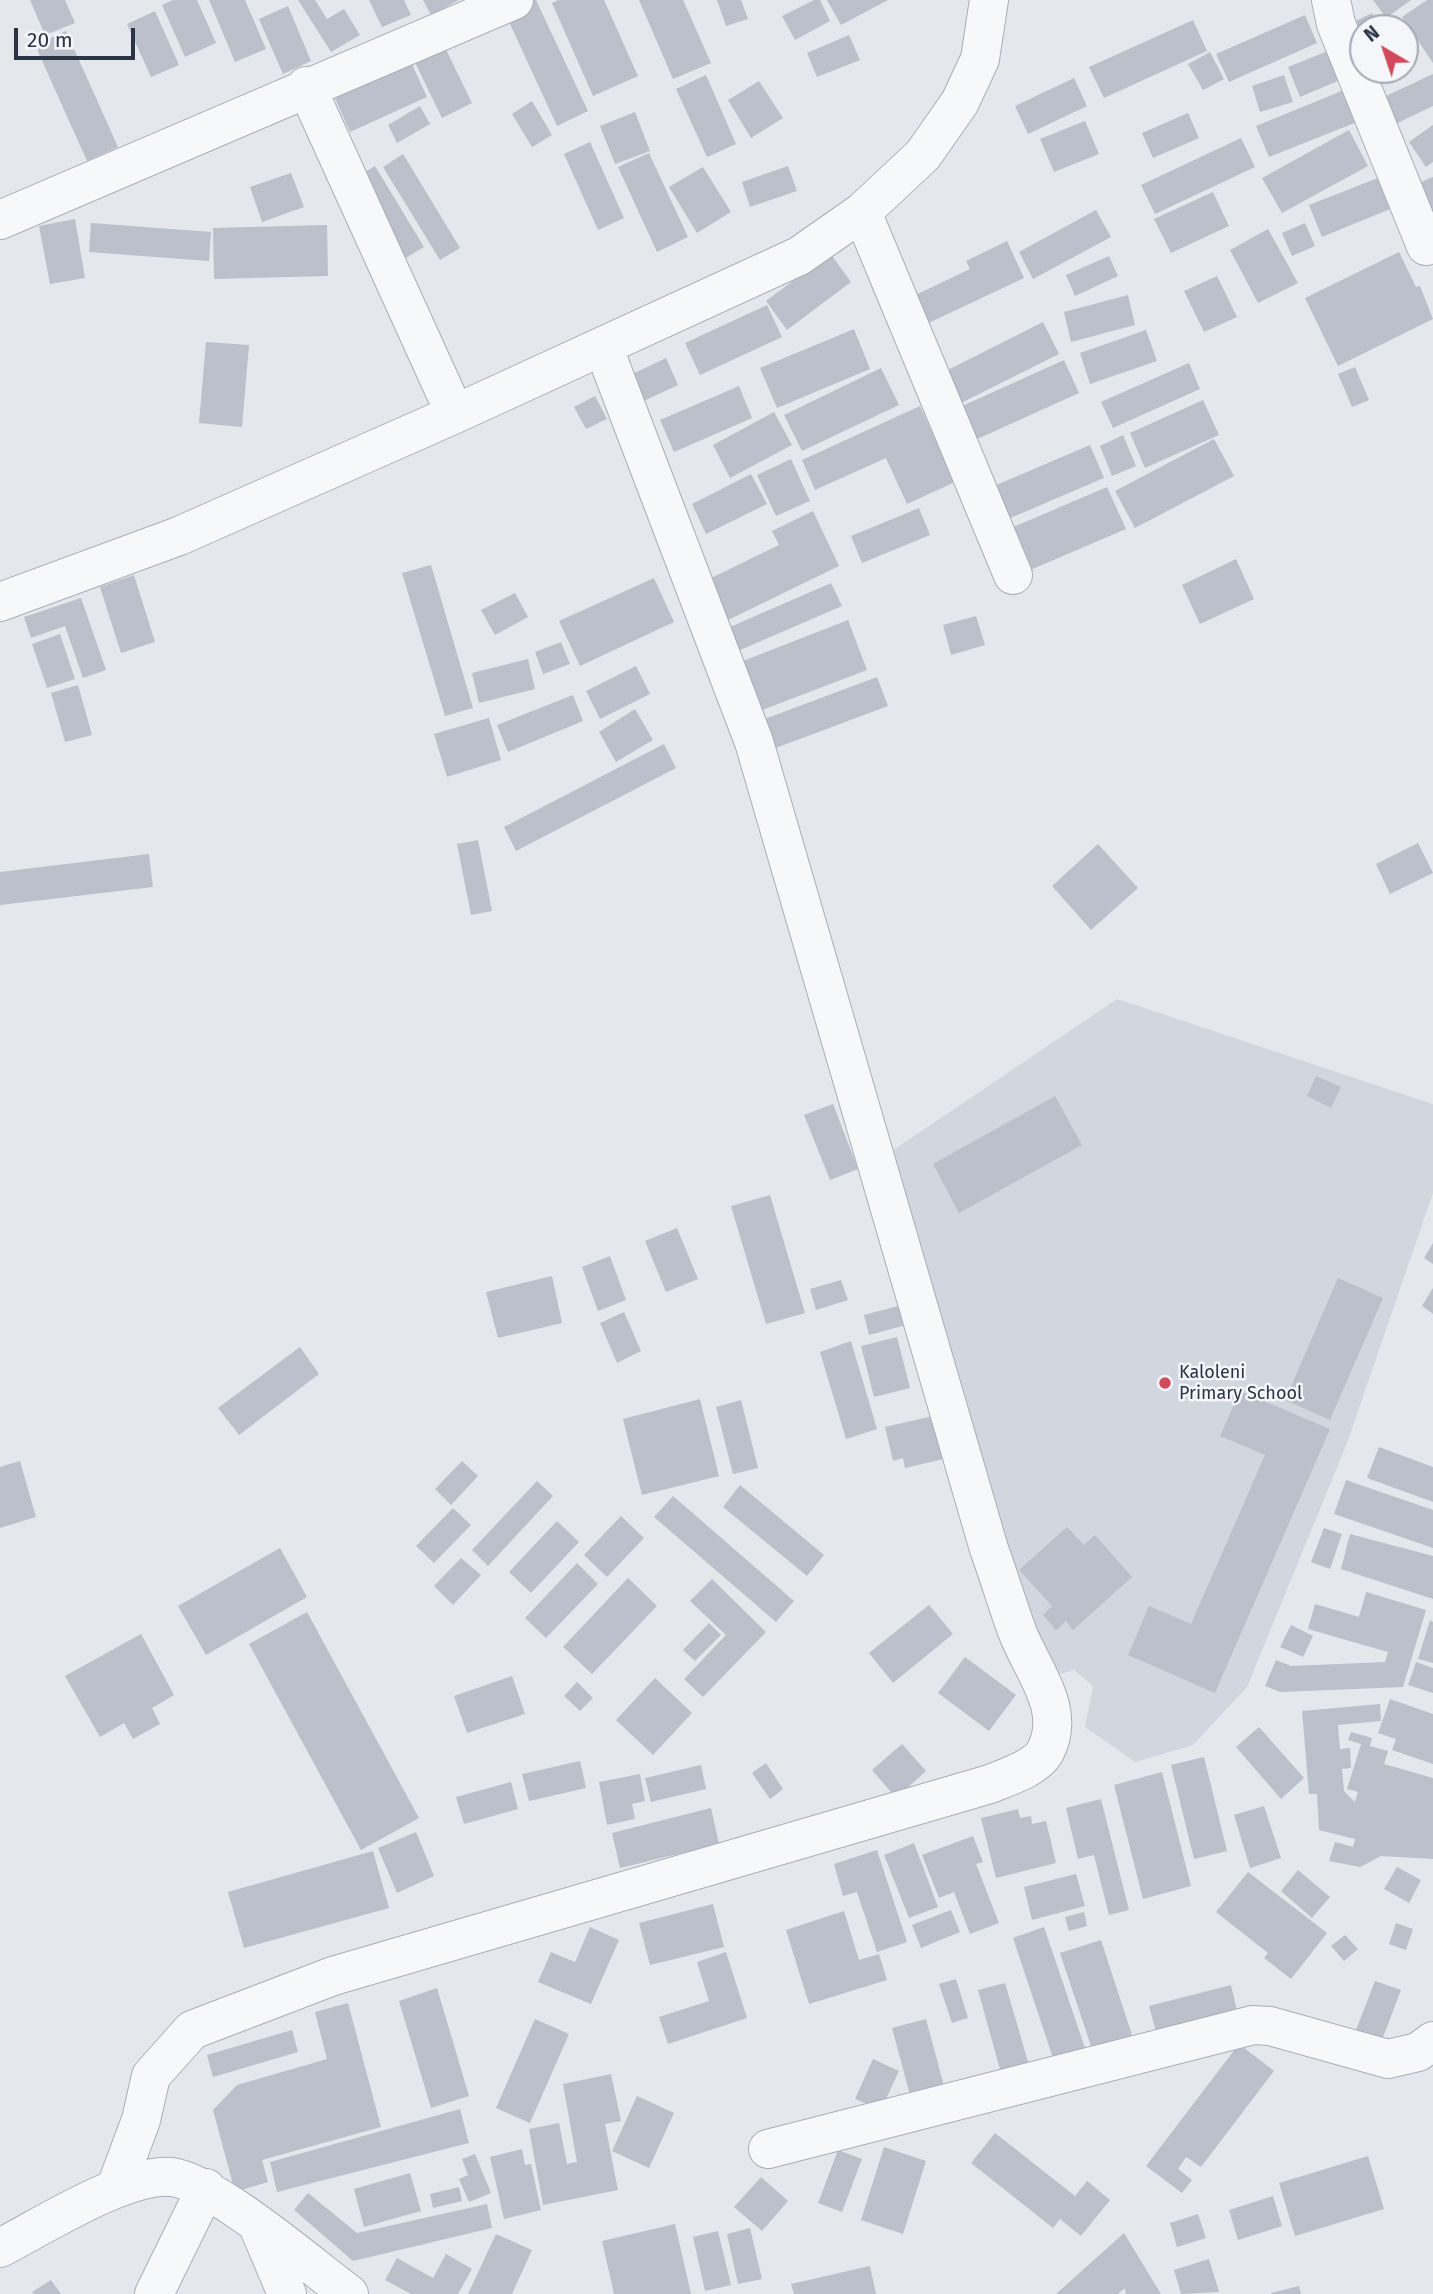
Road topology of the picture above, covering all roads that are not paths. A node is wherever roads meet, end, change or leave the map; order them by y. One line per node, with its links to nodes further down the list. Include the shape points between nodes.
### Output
1 (514, 0): 4 (street)
2 (989, 0): 5 (street, via 980,59 960,102 923,155)
3 (1331, 0): 7 (street, via 1336,24)
4 (306, 86): 6 (street); 9 (street)
5 (862, 212): 8 (street, via 799,256); 10 (street)
6 (0, 220)
7 (1426, 246)
8 (603, 346): 9 (street); 14 (street, via 754,742 989,1549 1018,1634 1047,1692 1053,1726 1044,1754 1020,1772 990,1784 333,1976 192,2030 151,2076 141,2120)
9 (455, 414): 11 (street, via 179,536)
10 (1013, 575)
11 (0, 602)
12 (1433, 2041): 13 (street, via 1418,2052 1388,2059 1253,2025)
13 (768, 2149)
14 (116, 2187): 15 (street, via 170,2177); 17 (street)
15 (206, 2188): 16 (street); 18 (street)
16 (259, 2227): 19 (street); 20 (street)
17 (0, 2248)
18 (154, 2294)
19 (287, 2294)
20 (349, 2294)

